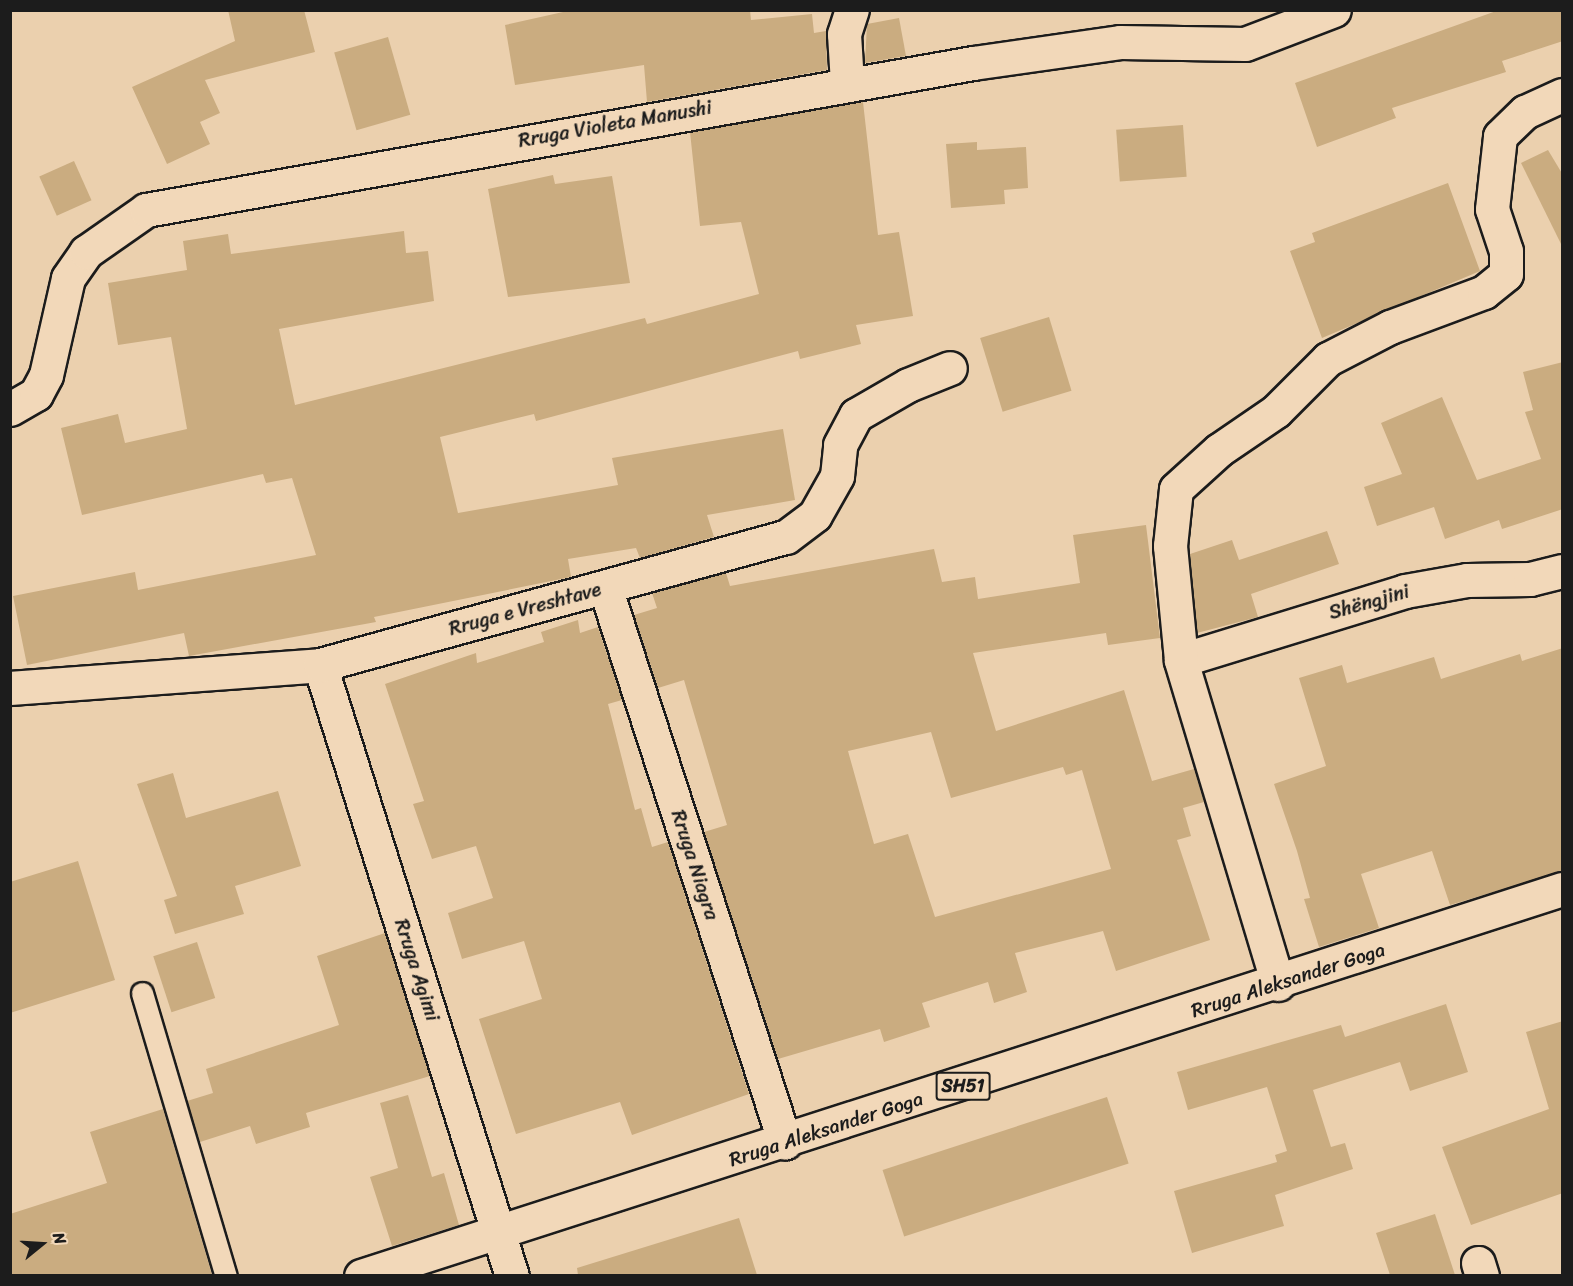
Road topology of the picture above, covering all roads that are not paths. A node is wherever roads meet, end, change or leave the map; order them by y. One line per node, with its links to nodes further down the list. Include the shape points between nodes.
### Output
1 (852, 10): 3 (street, via 844,34)
2 (1334, 10): 3 (street, Rruga Violeta Manushi, via 1245,44 1120,42)
3 (847, 83): 6 (street, Rruga Violeta Manushi, via 146,210 86,252 68,278 46,375 36,394)
4 (1563, 95): 9 (street, via 1525,112 1500,136 1492,209 1506,251 1506,274 1484,292 1390,327 1328,359 1276,411 1220,450 1176,489 1170,546)
5 (950, 368): 8 (street, Rruga e Vreshtave, via 908,385 856,416 840,445 837,476 815,515 786,537)
6 (10, 409)
7 (1563, 571): 9 (street, Shëngjini, via 1530,579 1467,580 1405,591)
8 (605, 587): 10 (street, Rruga e Vreshtave); 15 (street, Rruga Niagra)
9 (1181, 660): 13 (street)
10 (320, 665): 11 (street, Rruga e Vreshtave); 16 (street, Rruga Agimi)
11 (10, 688)
12 (1563, 889): 13 (street, Rruga Aleksander Goga / SH51)
13 (1278, 984): 15 (street, Rruga Aleksander Goga / SH51)
14 (142, 993): 17 (lane)
15 (785, 1143): 16 (street, Rruga Aleksander Goga / SH51)
16 (500, 1230): 18 (street, Rruga Aleksander Goga / SH51); 19 (street, Rruga Agimi)
17 (226, 1275)
18 (361, 1275)
19 (512, 1275)

